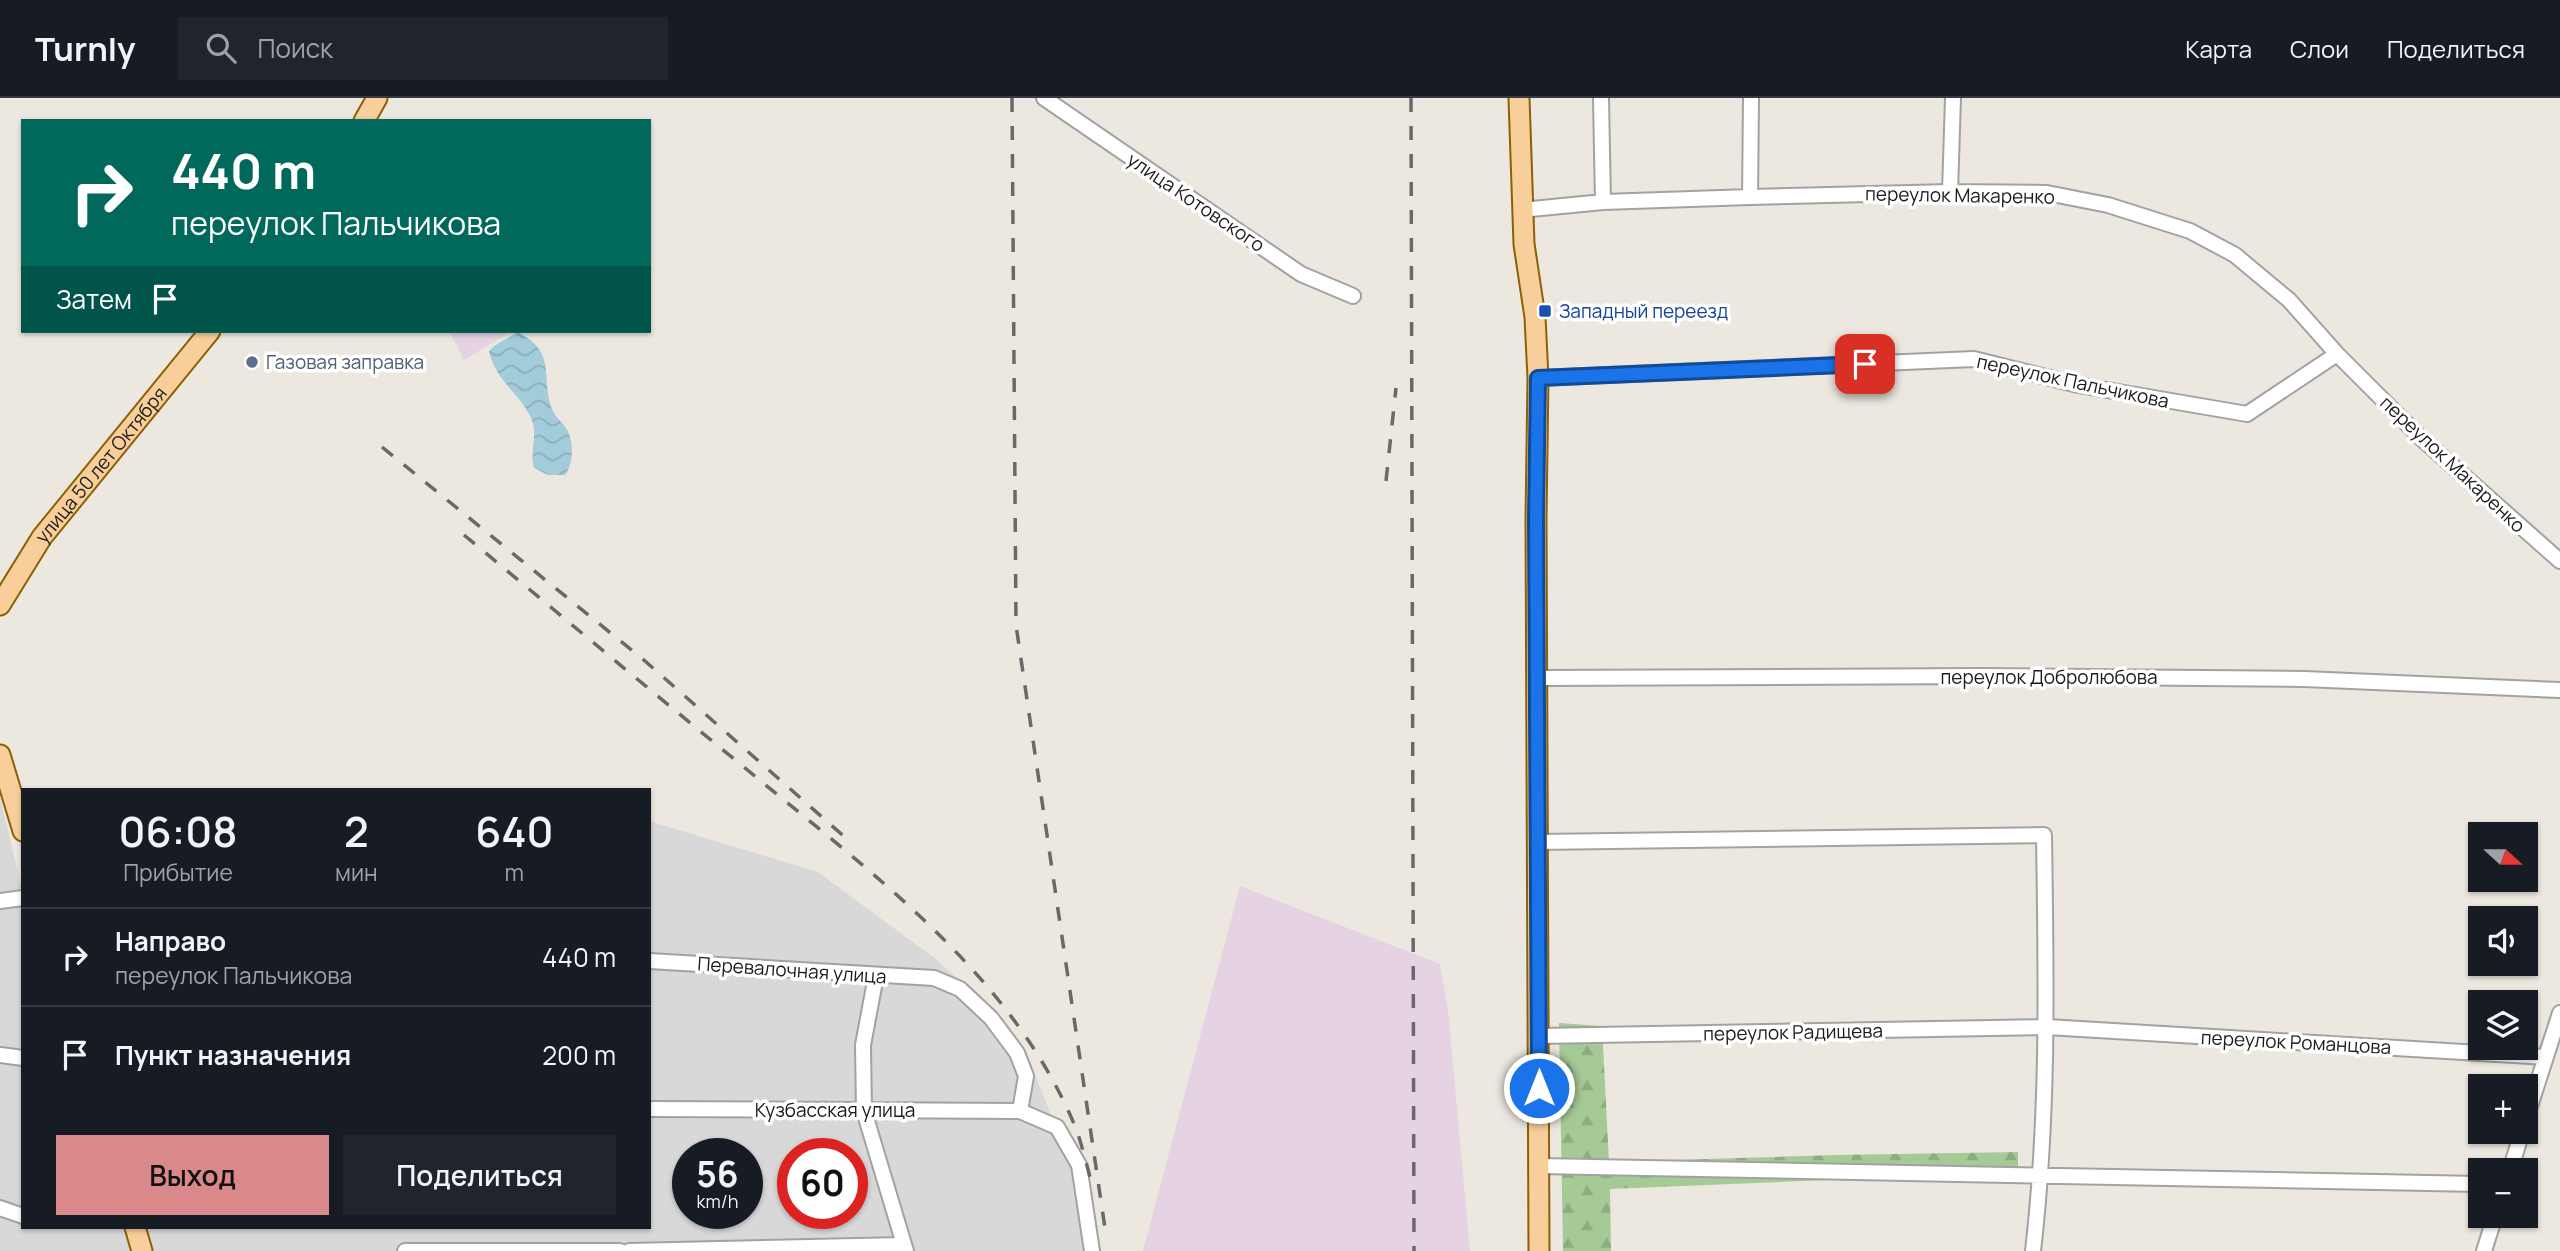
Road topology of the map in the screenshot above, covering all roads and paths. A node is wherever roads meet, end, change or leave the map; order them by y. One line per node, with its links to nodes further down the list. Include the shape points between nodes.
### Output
1 (377, 98): 7 (main road)
2 (1044, 98): 12 (street, улица Котовского, via 1301,274)
3 (1519, 98): 11 (main road)
4 (1601, 98): 10 (street)
5 (1751, 98): 9 (street)
6 (1953, 98): 8 (street)
7 (365, 119)
8 (1950, 192): 9 (street, переулок Макаренко); 14 (street, переулок Макаренко, via 2048,193 2108,205 2190,231 2235,255 2289,300)
9 (1751, 197): 10 (street, переулок Макаренко)
10 (1603, 202): 11 (street, переулок Макаренко)
11 (1522, 210): 15 (main road)
12 (1353, 296)
13 (208, 333): 17 (main road, улица 50 лет Октября, via 42,537)
14 (2337, 354): 15 (street, переулок Пальчикова, via 2247,414 2078,385 1974,359); 16 (street, переулок Макаренко, via 2421,438)
15 (1538, 378): 18 (main road)
16 (2560, 561)
17 (0, 605)
18 (1537, 678): 19 (street, переулок Добролюбова, via 2262,678); 22 (main road)
19 (2560, 690)
20 (0, 755): 21 (main road)
21 (21, 824)
22 (1538, 842): 28 (street, via 2044,835); 29 (main road)
23 (21, 898): 24 (street)
24 (0, 901)
25 (651, 961): 26 (street, Перевалочная улица)
26 (876, 976): 35 (street, via 863,1045); 36 (street, Перевалочная улица, via 934,978 960,989 991,1018 1017,1054 1026,1076)
27 (2560, 1013): 31 (street)
28 (2047, 1027): 29 (street, переулок Радищева); 31 (street, переулок Романцова); 38 (street)
29 (1538, 1036): 37 (main road)
30 (0, 1055): 32 (street)
31 (2546, 1057): 33 (street)
32 (21, 1058)
33 (2538, 1082)
34 (651, 1109): 35 (street, Кузбасская улица)
35 (863, 1111): 36 (street, Кузбасская улица); 44 (street)
36 (1020, 1111): 49 (street, via 1057,1127 1079,1165)
37 (1539, 1166): 38 (street); 50 (main road)
38 (2041, 1177): 39 (street); 51 (street)
39 (2468, 1185)
40 (0, 1208): 41 (street)
41 (21, 1215)
42 (2492, 1228): 52 (street)
43 (136, 1229): 45 (main road)
44 (905, 1248): 48 (street)
45 (142, 1251)
46 (405, 1251): 47 (street)
47 (620, 1251)
48 (629, 1251)
49 (1092, 1251)
50 (1539, 1251)
51 (2033, 1251)
52 (2484, 1251)

